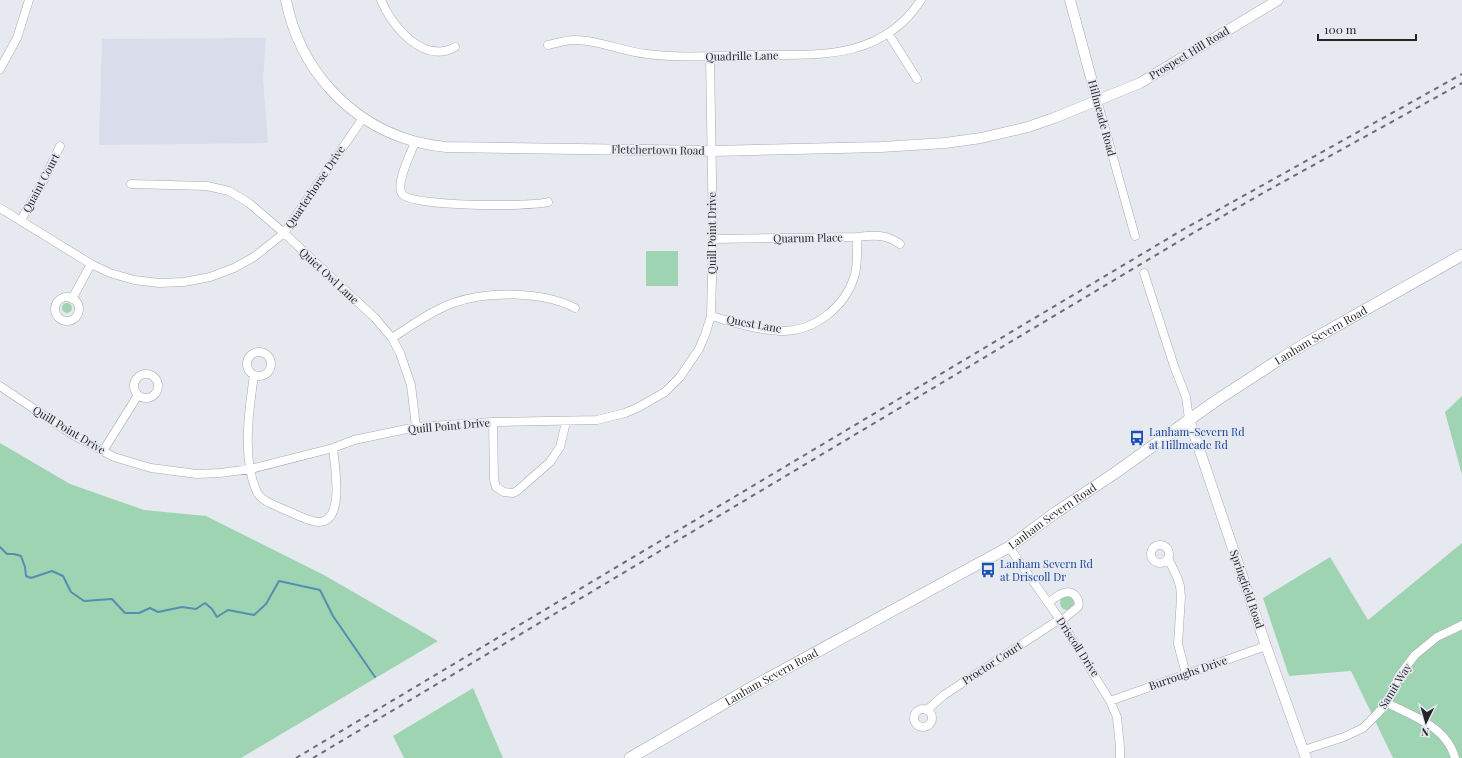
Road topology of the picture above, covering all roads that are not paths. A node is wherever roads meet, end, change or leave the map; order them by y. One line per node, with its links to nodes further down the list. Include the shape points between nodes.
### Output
1 (29, 0): 11 (street, via 17,38)
2 (286, 0): 14 (street, Fletchertown Road, via 293,28 312,66 335,94)
3 (381, 0): 9 (street, via 388,16 400,32 418,45 441,52)
4 (920, 0): 7 (street, Quadrille Lane, via 911,13)
5 (1070, 0): 13 (street, Hillmeade Road)
6 (1278, 0): 13 (street, Prospect Hill Road, via 1140,83)
7 (888, 33): 10 (street, Quadrille Lane, via 865,46 834,53); 12 (street)
8 (548, 45): 10 (street, Quadrille Lane, via 579,40 645,54)
9 (455, 47)
10 (710, 56): 17 (street, Quill Point Drive)
11 (0, 68)
12 (917, 80)
13 (1097, 100): 17 (street, Fletchertown Road, via 1028,127 945,143); 23 (street, Hillmeade Road)
14 (363, 118): 15 (street, Fletchertown Road, via 379,128); 22 (street, Quarterhorse Drive)
15 (415, 142): 17 (street, Fletchertown Road, via 467,148); 19 (street, via 401,180 403,196 440,203 478,205)
16 (60, 146): 21 (street, Quaint Court)
17 (713, 151): 25 (street, Quill Point Drive)
18 (131, 184): 22 (street, Quiet Owl Lane, via 207,186 229,191 249,202)
19 (548, 202)
20 (0, 208): 21 (street, Quarterhorse Drive)
21 (21, 220): 28 (street, Quarterhorse Drive)
22 (284, 234): 28 (street, Quarterhorse Drive, via 254,257 234,268 210,277 184,282 134,280); 33 (street, Quiet Owl Lane)
23 (1135, 236)
24 (857, 237): 25 (street, Quarum Place); 26 (street, Quarum Place, via 892,238); 32 (street, Quest Lane, via 857,264 848,292 831,312 813,324 791,330 774,330)
25 (713, 239): 32 (street, Quill Point Drive)
26 (900, 244)
27 (1462, 255): 37 (main road, Lanham Severn Road, via 1308,342)
28 (91, 264): 30 (street)
29 (1144, 273): 37 (street, via 1186,397)
30 (72, 299)
31 (575, 308): 33 (street, via 559,301 520,296 469,299 445,306)
32 (711, 316): 39 (street, Quill Point Drive, via 694,358 676,381 657,398 640,408 610,418)
33 (392, 338): 40 (street, Quiet Owl Lane, via 411,385)
34 (254, 375): 43 (street, via 248,425)
35 (0, 386): 42 (street, Quill Point Drive)
36 (138, 395): 42 (street)
37 (1189, 419): 44 (main road, Lanham Severn Road); 49 (street, Springfield Road)
38 (493, 422): 39 (street, Quill Point Drive); 39 (street, via 494,480 499,490 508,493 517,491 550,462 560,447); 40 (street, Quill Point Drive)
39 (566, 422)
40 (416, 427): 41 (street, Quill Point Drive, via 354,440)
41 (333, 448): 43 (street, Quill Point Drive); 43 (street, via 337,495 330,516 322,522 306,519 265,500 256,490)
42 (103, 452): 43 (street, Quill Point Drive, via 137,465 168,471 197,474)
43 (250, 469)
44 (1009, 547): 46 (street, Driscoll Drive); 55 (main road, Lanham Severn Road, via 754,686)
45 (1168, 558): 50 (street, via 1180,586 1178,644)
46 (1048, 603): 47 (street, Driscoll Drive); 47 (street, Proctor Court, via 1067,592 1076,596 1078,607)
47 (1060, 620): 51 (street, Driscoll Drive); 53 (street, Proctor Court, via 944,695)
48 (1462, 625): 52 (street, Samit Way, via 1437,637 1415,655 1399,676)
49 (1266, 646): 50 (street, Burroughs Drive); 54 (street, Springfield Road)
50 (1186, 674): 51 (street, Burroughs Drive)
51 (1110, 701): 56 (street, Driscoll Drive, via 1117,717)
52 (1387, 703): 54 (street, Samit Way, via 1363,728); 57 (street, via 1446,737)
53 (927, 710)
54 (1305, 754)
55 (630, 758)
56 (1120, 758)
57 (1455, 758)

